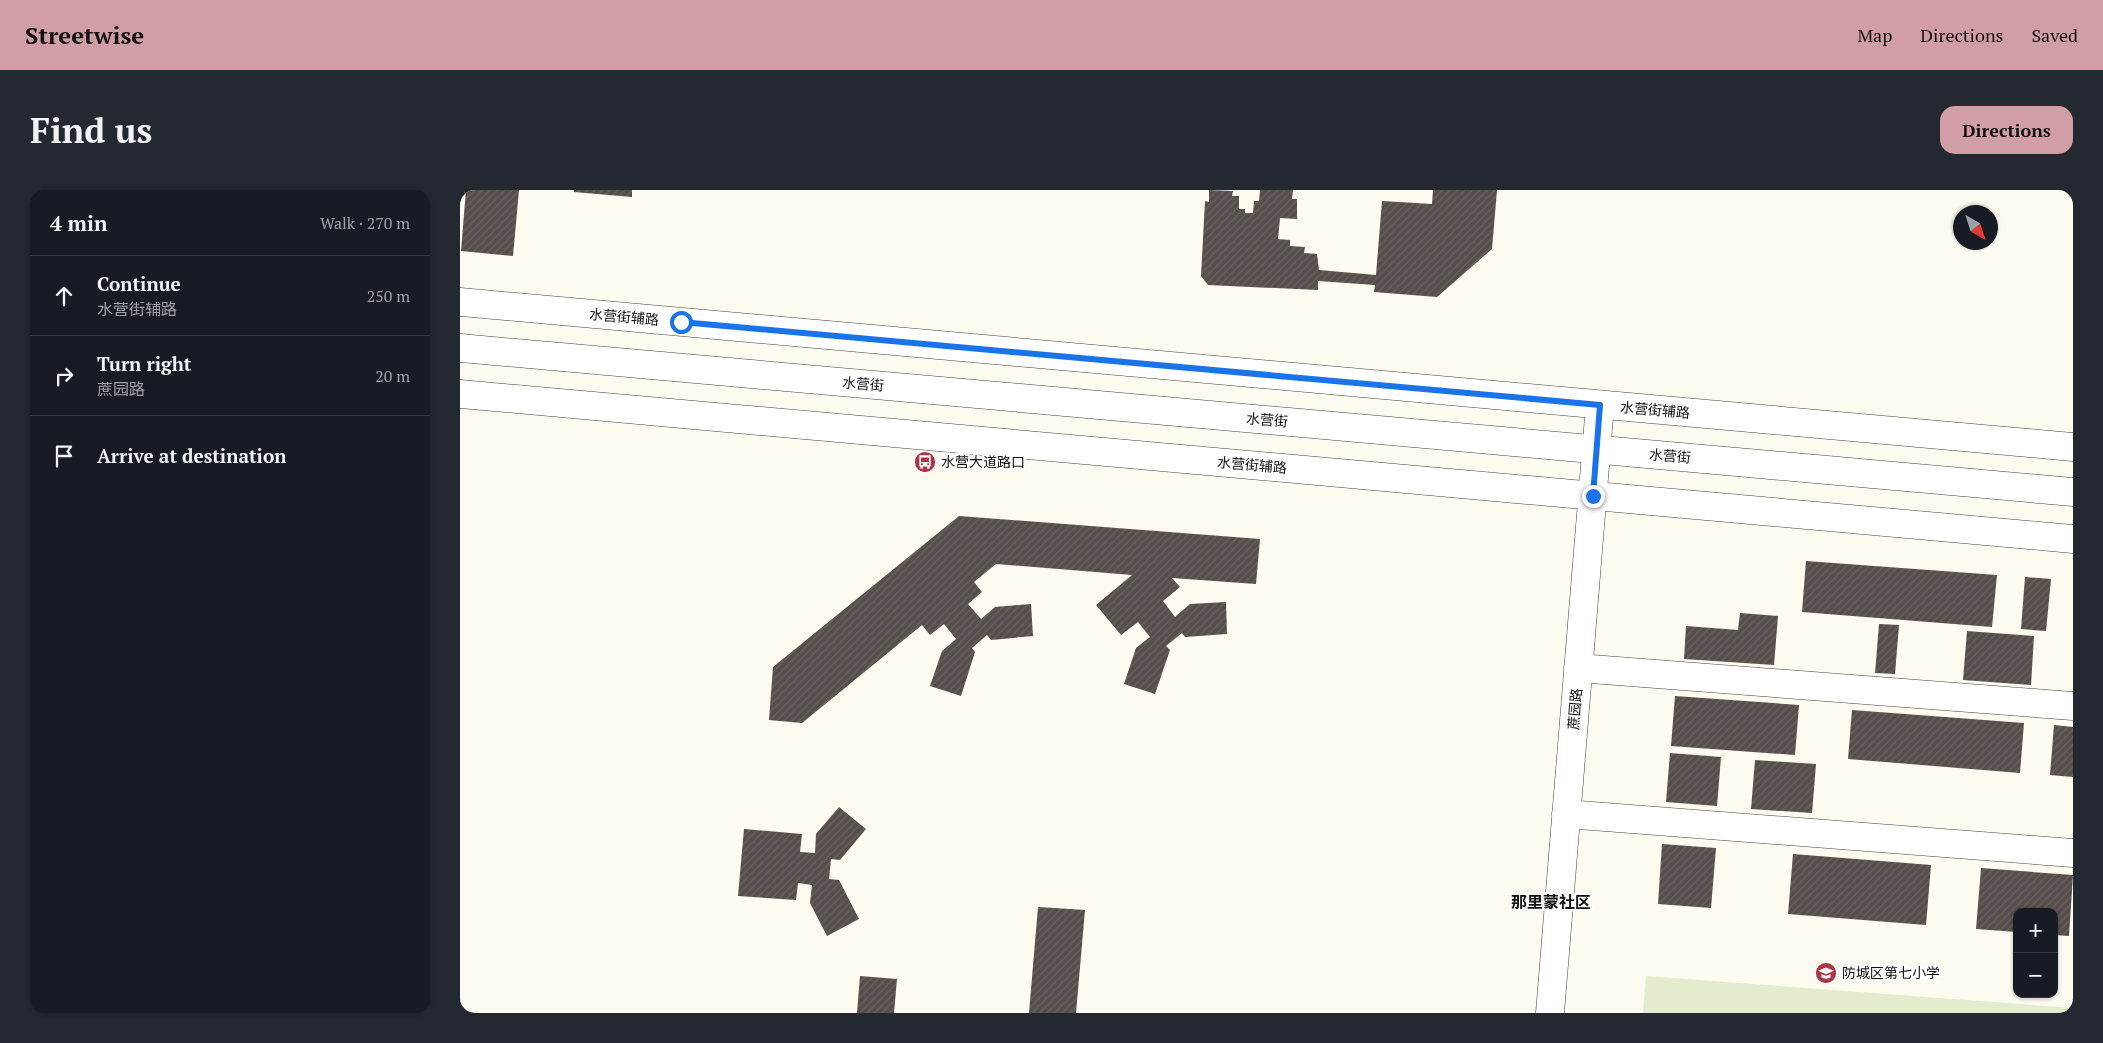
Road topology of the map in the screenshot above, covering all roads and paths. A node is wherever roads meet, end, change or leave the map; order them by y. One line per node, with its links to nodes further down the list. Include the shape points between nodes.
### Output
1 (460, 302): 4 (street, 水营街辅路)
2 (460, 348): 6 (street, 水营街)
3 (460, 394): 8 (street, 水营街辅路)
4 (1600, 405): 5 (street, 水营街辅路); 6 (street, 蔗园路)
5 (2073, 447)
6 (1596, 450): 7 (street, 水营街); 8 (street, 蔗园路)
7 (2073, 492)
8 (1593, 496): 9 (street, 水营街辅路); 10 (street, 蔗园路)
9 (2073, 539)
10 (1578, 668): 11 (street); 12 (street, 蔗园路)
11 (2073, 706)
12 (1566, 814): 13 (street); 14 (street, 蔗园路)
13 (2073, 853)
14 (1550, 1013)

